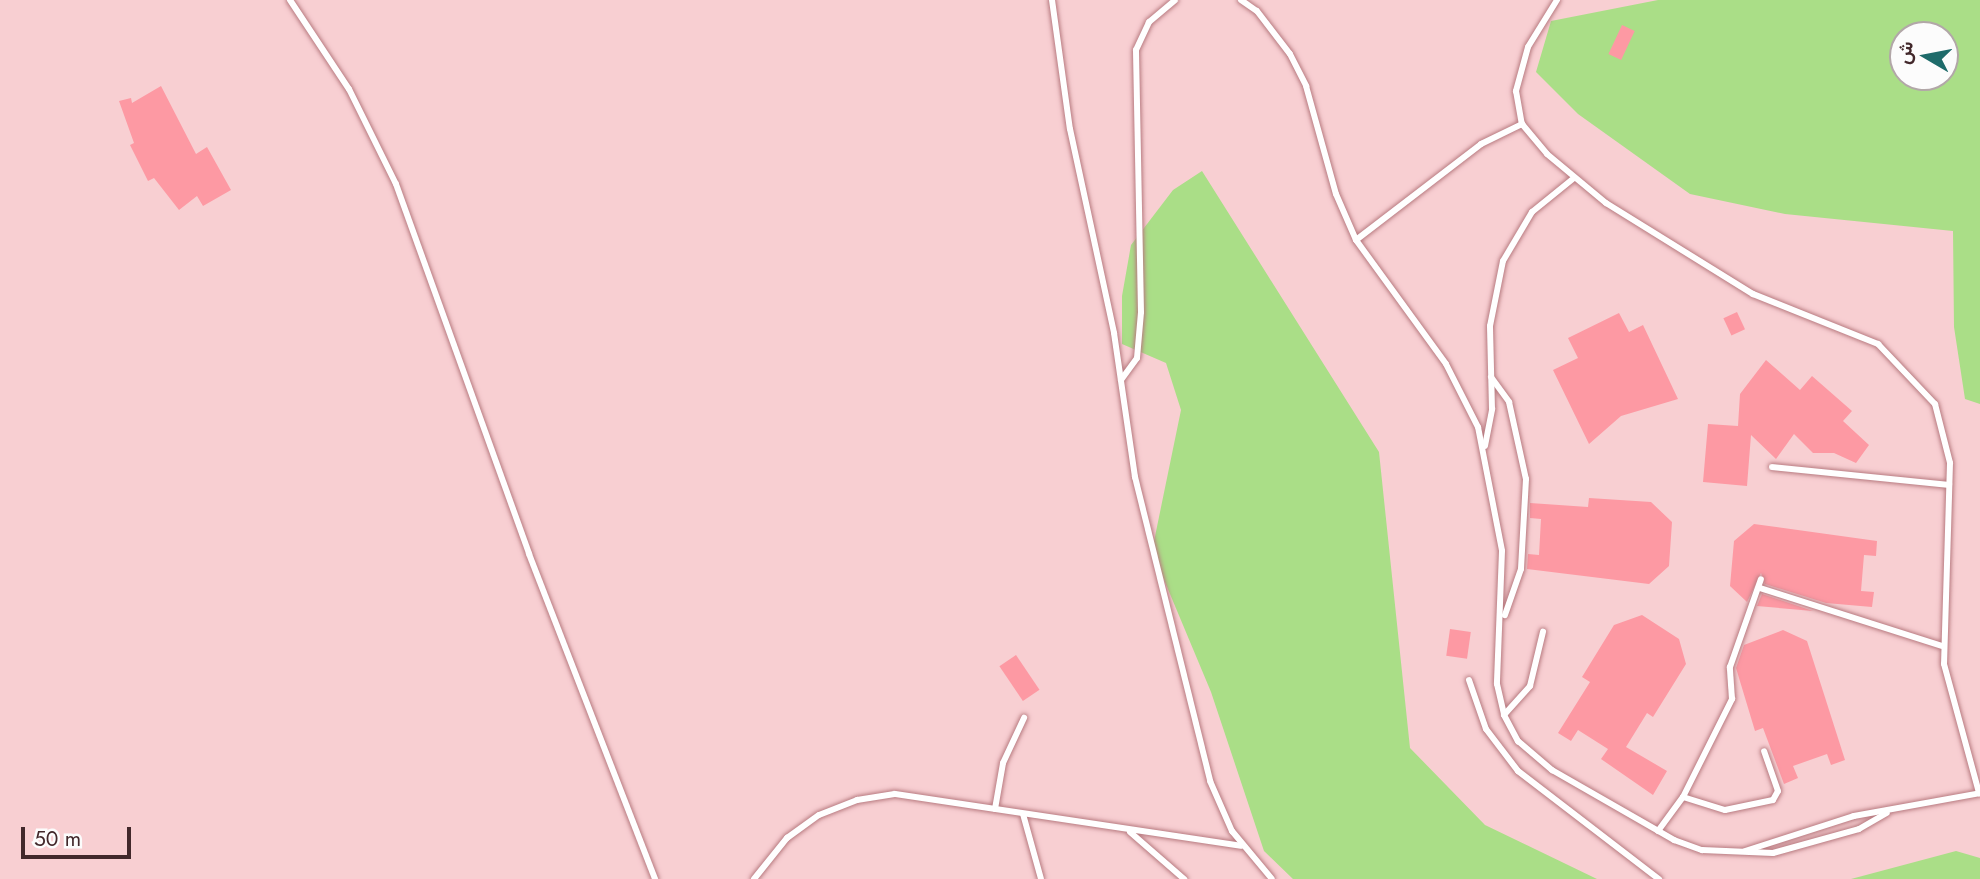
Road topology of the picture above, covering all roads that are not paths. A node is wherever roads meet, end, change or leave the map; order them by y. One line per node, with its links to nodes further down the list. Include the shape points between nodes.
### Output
1 (290, 0): 32 (lane, via 349,89 396,184 529,554)
2 (1052, 0): 10 (lane, via 1070,129)
3 (1175, 0): 10 (lane, via 1149,22 1136,50 1141,312 1137,358)
4 (1241, 0): 8 (lane, via 1280,37 1299,72 1327,170)
5 (1557, 0): 6 (lane, via 1519,72 1516,101)
6 (1522, 124): 7 (lane); 8 (lane, via 1481,144)
7 (1574, 178): 9 (lane, via 1544,199 1513,239 1492,308); 13 (lane, via 1753,294 1848,329 1889,352 1919,382 1941,416 1950,452)
8 (1356, 240): 11 (lane, via 1446,364)
9 (1492, 377): 11 (lane); 16 (lane, via 1509,402 1526,479 1521,569)
10 (1121, 380): 30 (lane, via 1140,498 1210,781)
11 (1485, 448): 16 (lane, via 1501,540)
12 (1772, 467): 13 (lane)
13 (1949, 485): 18 (lane)
14 (1761, 579): 15 (lane)
15 (1760, 588): 18 (lane); 24 (lane, via 1732,659 1732,699)
16 (1503, 620): 20 (lane, via 1497,684)
17 (1543, 632): 20 (lane, via 1530,686)
18 (1942, 646): 23 (lane)
19 (1469, 680): 37 (lane, via 1486,729 1518,771)
20 (1504, 715): 28 (lane, via 1518,741 1539,762)
21 (1024, 718): 25 (lane, via 1003,764)
22 (1764, 751): 24 (lane, via 1778,792 1773,800 1725,810)
23 (1979, 793): 26 (lane)
24 (1683, 797): 28 (lane)
25 (996, 809): 27 (lane); 33 (lane, via 915,794 857,800 802,826)
26 (1887, 813): 31 (lane, via 1854,816); 31 (lane, via 1859,830 1780,852)
27 (1023, 814): 29 (lane); 34 (lane)
28 (1658, 831): 31 (lane, via 1702,850)
29 (1130, 832): 30 (lane); 35 (lane)
30 (1241, 846): 36 (lane)
31 (1745, 851)
32 (655, 879)
33 (754, 879)
34 (1041, 879)
35 (1184, 879)
36 (1272, 879)
37 (1659, 879)

